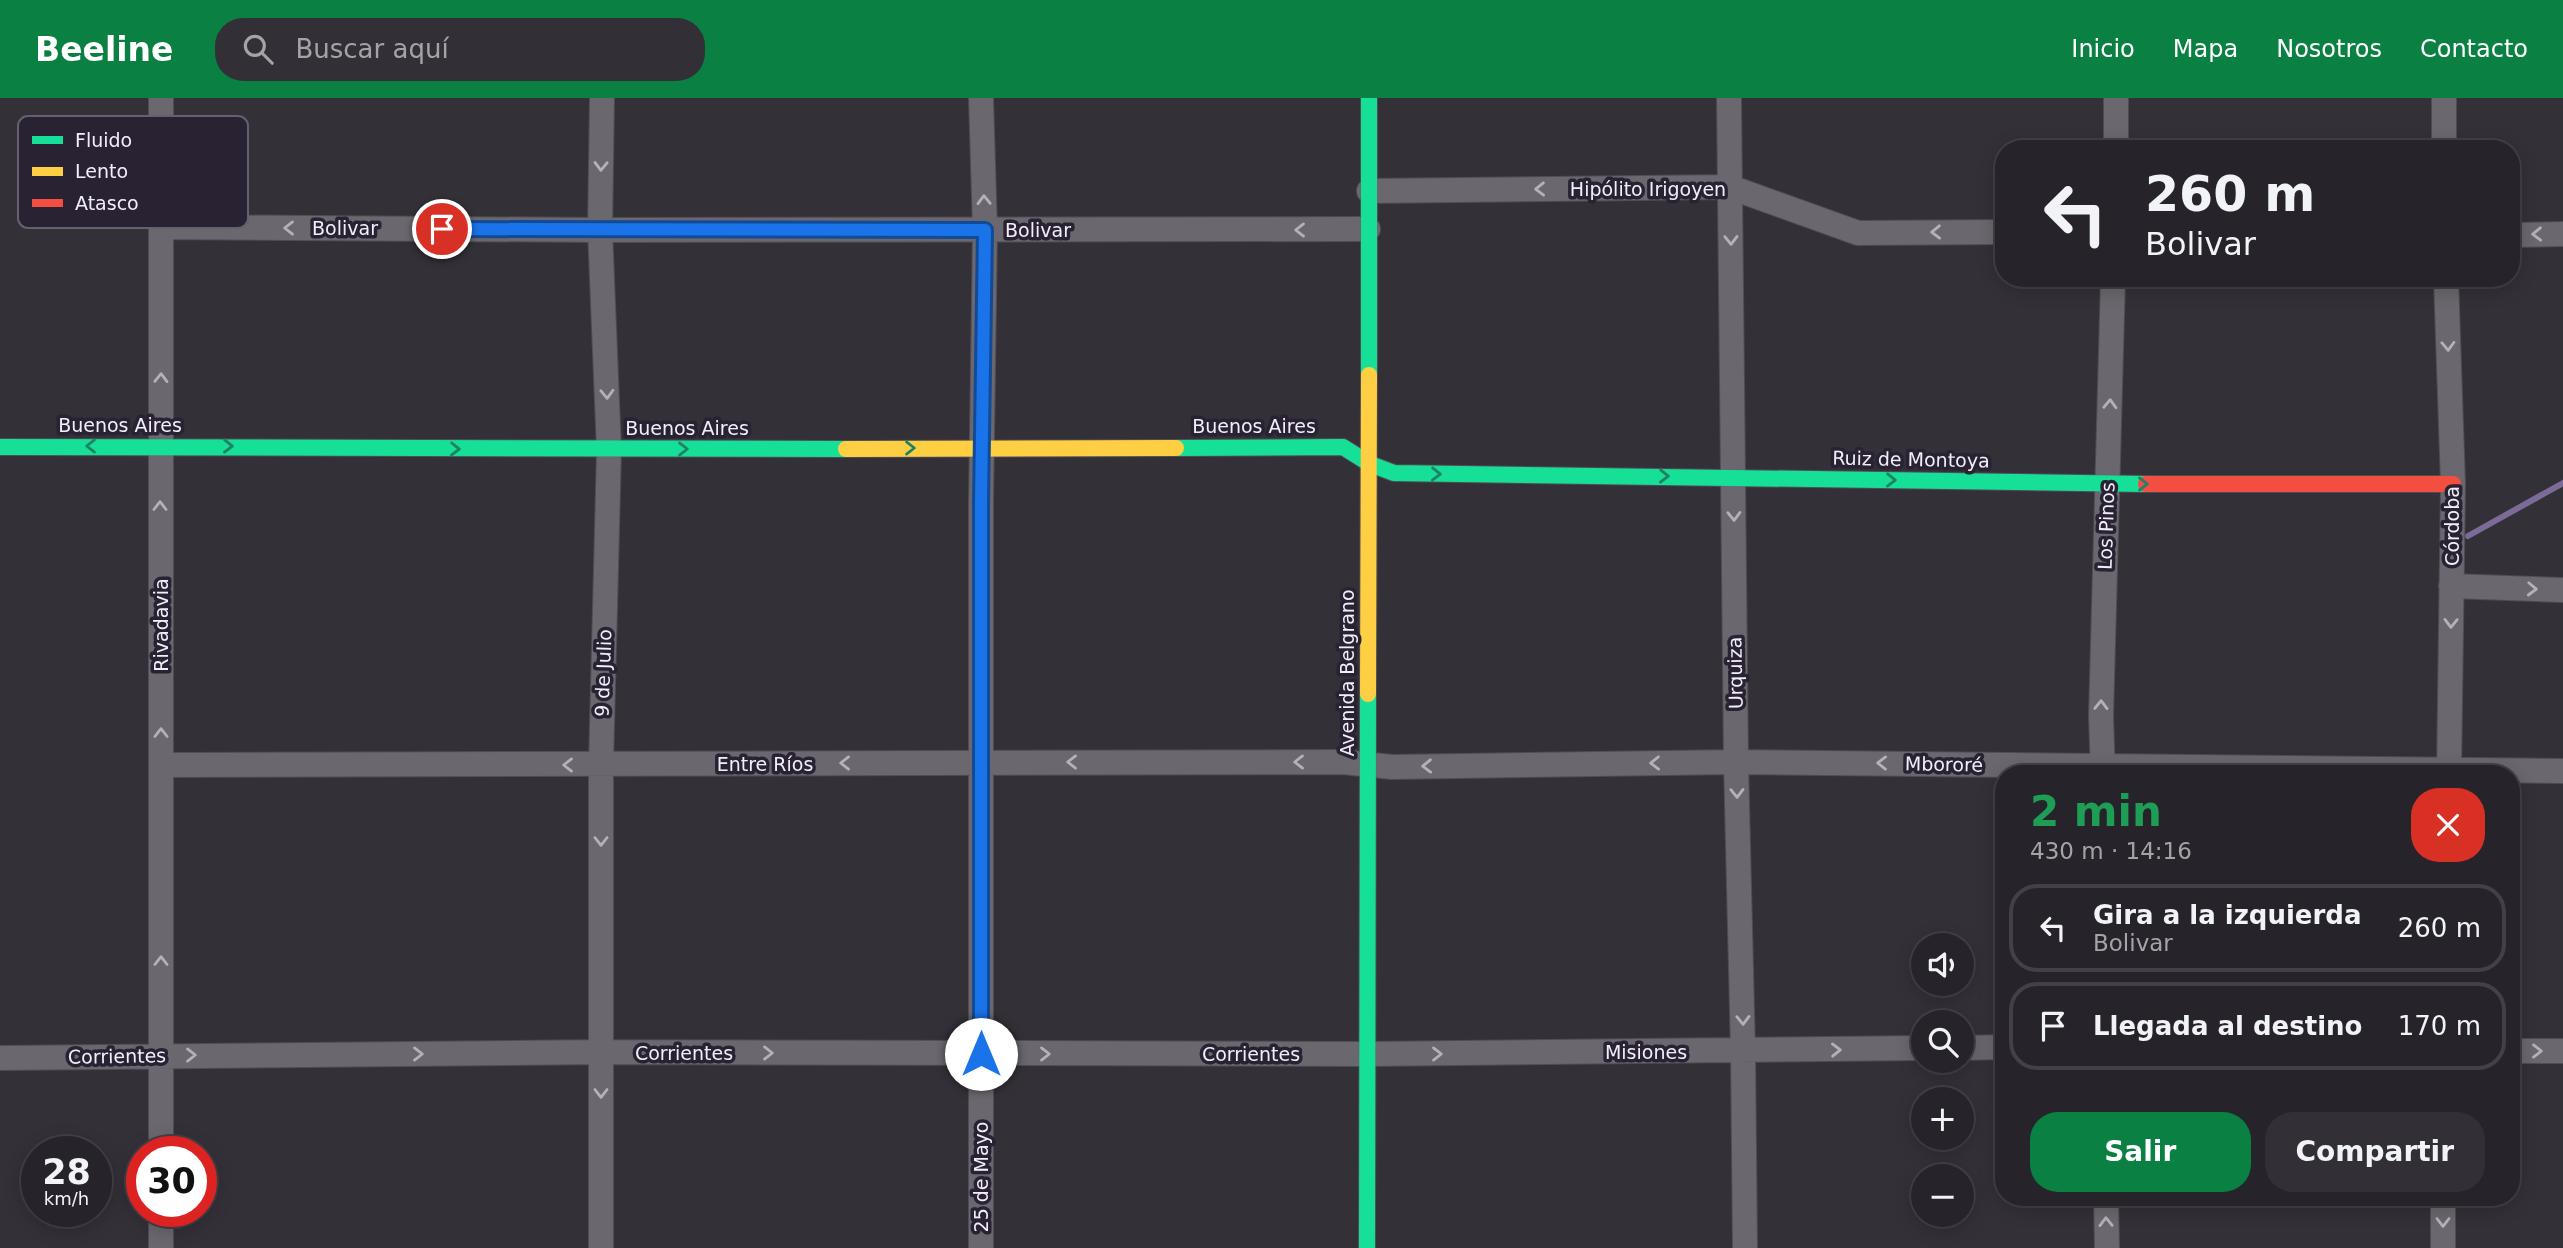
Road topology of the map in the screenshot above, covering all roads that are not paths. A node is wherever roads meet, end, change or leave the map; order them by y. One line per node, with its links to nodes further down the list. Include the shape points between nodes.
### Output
1 (161, 98): 8 (street, Rivadavia)
2 (602, 98): 16 (street, 9 de Julio, one-way to 16)
3 (981, 98): 17 (street, 25 de Mayo, one-way to 3)
4 (1369, 98): 12 (street, Avenida Belgrano)
5 (1729, 98): 11 (street, Urquiza)
6 (2116, 98): 9 (street)
7 (2444, 98): 10 (street)
8 (161, 116)
9 (2116, 140)
10 (2444, 140)
11 (1730, 187): 12 (street, Hipólito Irigoyen, one-way to 12); 18 (street, Hipólito Irigoyen, one-way to 11, via 1858,233); 28 (street, Urquiza, one-way to 28)
12 (1369, 191): 15 (street, Avenida Belgrano)
13 (163, 228): 23 (street, Rivadavia, one-way to 13)
14 (248, 228): 16 (street, Bolivar, one-way to 14)
15 (1368, 229): 17 (street, Bolivar, one-way to 17); 27 (street, Avenida Belgrano)
16 (600, 230): 17 (street, Bolivar); 26 (street, 9 de Julio, one-way to 26)
17 (985, 230): 25 (street, 25 de Mayo)
18 (1995, 232)
19 (2563, 234): 20 (street, one-way to 20)
20 (2520, 235)
21 (2113, 287): 29 (street, Los Pinos, one-way to 21)
22 (2446, 287): 30 (street, Córdoba, one-way to 30)
23 (160, 446): 24 (street, Buenos Aires, one-way to 24); 26 (street, Buenos Aires, one-way to 26); 35 (street, Rivadavia, one-way to 23)
24 (0, 447)
25 (983, 447): 26 (street, Buenos Aires, one-way to 25); 27 (street, Buenos Aires, via 1343,447); 33 (street, 25 de Mayo)
26 (609, 450): 36 (street, 9 de Julio)
27 (1370, 464): 28 (street, Ruiz de Montoya, one-way to 28, via 1394,473); 39 (street, Avenida Belgrano)
28 (1733, 477): 29 (street, Ruiz de Montoya, one-way to 29); 34 (street, Urquiza, one-way to 34)
29 (2107, 484): 30 (street, Ruiz de Montoya, one-way to 30); 37 (street, Los Pinos, one-way to 29)
30 (2453, 484): 31 (street, Córdoba)
31 (2451, 586): 32 (street, one-way to 32); 38 (street, Córdoba, one-way to 38)
32 (2563, 590)
33 (982, 762): 36 (street, Entre Ríos, one-way to 36); 39 (street, Entre Ríos, one-way to 33, via 1343,762); 50 (street, 25 de Mayo)
34 (1736, 762): 39 (street, Mbororé, one-way to 39); 40 (street, Mbororé, one-way to 34); 49 (street, Urquiza, one-way to 49)
35 (162, 765): 36 (street, Entre Ríos, one-way to 35); 52 (street, Rivadavia, one-way to 35)
36 (601, 765): 48 (street, 9 de Julio, one-way to 48)
37 (2103, 765)
38 (2449, 765)
39 (1367, 766): 51 (street, Avenida Belgrano)
40 (1995, 768)
41 (2520, 771): 42 (street, Mbororé)
42 (2563, 771)
43 (1995, 1047): 45 (street)
44 (1911, 1048): 49 (street, Misiones, one-way to 44)
45 (1974, 1048)
46 (2520, 1051): 47 (street, one-way to 47)
47 (2563, 1051)
48 (601, 1052): 50 (street, Corrientes, one-way to 50); 52 (street, Corrientes, one-way to 48); 59 (street, 9 de Julio, one-way to 59)
49 (1744, 1052): 51 (street, Misiones, one-way to 49); 62 (street, Urquiza)
50 (981, 1054): 51 (street, Corrientes, one-way to 51); 60 (street, 25 de Mayo)
51 (1369, 1054): 61 (street, Avenida Belgrano)
52 (161, 1056): 53 (street, Corrientes); 54 (street, Rivadavia)
53 (0, 1058)
54 (161, 1136)
55 (2106, 1206): 63 (street, one-way to 55)
56 (2443, 1206): 64 (street, one-way to 64)
57 (161, 1227): 58 (street)
58 (161, 1248)
59 (601, 1248)
60 (981, 1248)
61 (1367, 1248)
62 (1745, 1248)
63 (2107, 1248)
64 (2443, 1248)

